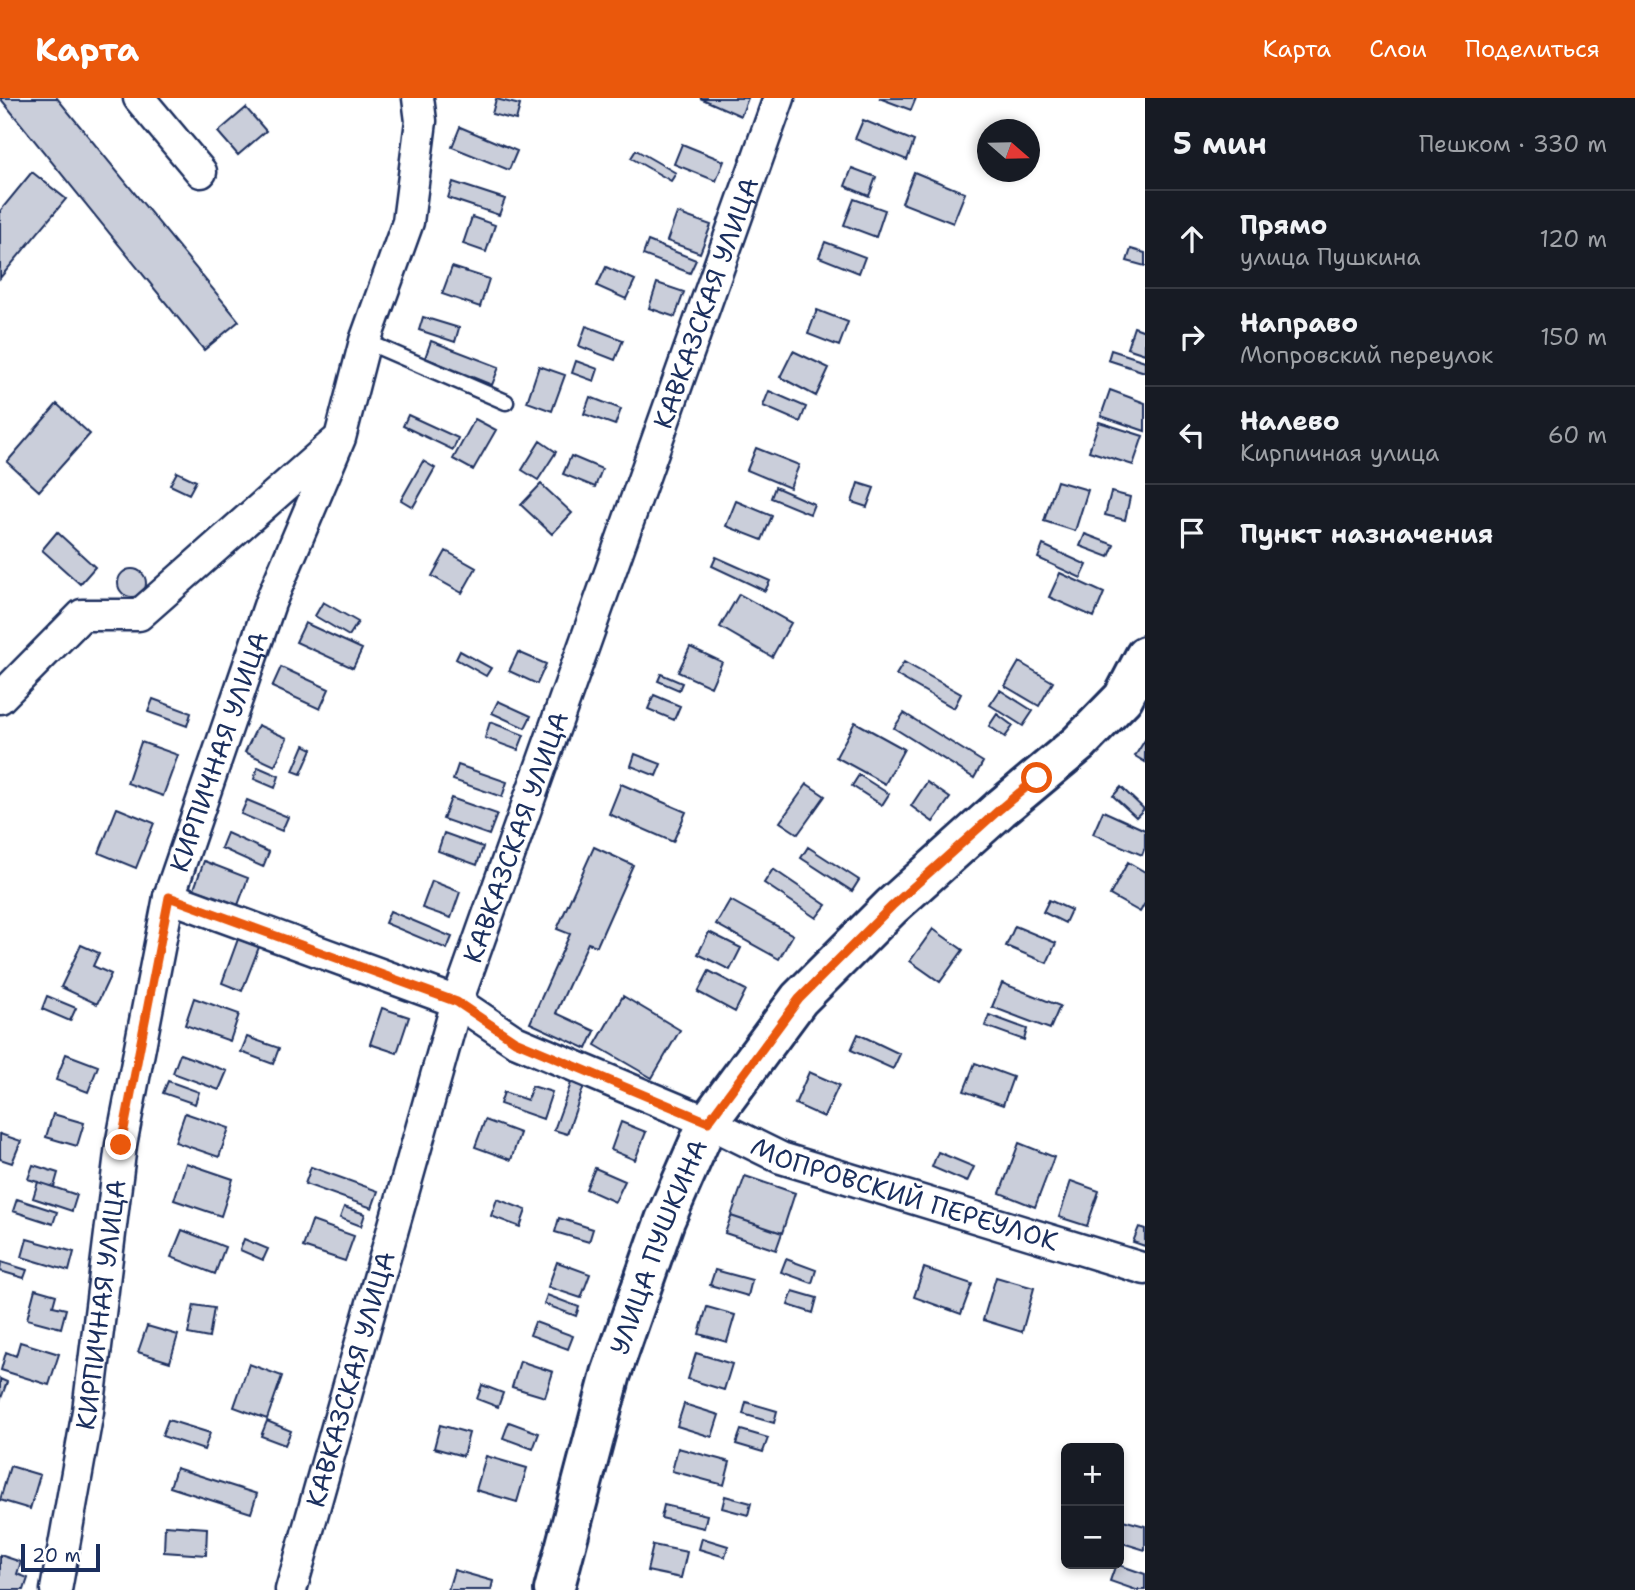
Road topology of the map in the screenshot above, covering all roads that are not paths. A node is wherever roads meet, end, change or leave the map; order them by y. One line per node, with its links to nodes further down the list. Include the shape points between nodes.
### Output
1 (139, 98): 4 (street)
2 (418, 98): 5 (street, КИРПИЧНАЯ УЛИЦА, via 421,121 408,222)
3 (779, 98): 11 (street, КАВКАЗСКАЯ УЛИЦА)
4 (201, 172)
5 (365, 341): 6 (lane); 7 (street, КИРПИЧНАЯ УЛИЦА)
6 (506, 402)
7 (340, 438): 9 (street, via 139,614 82,615); 10 (street, КИРПИЧНАЯ УЛИЦА, via 270,603)
8 (1145, 656): 12 (main road, УЛИЦА ПУШКИНА, via 1123,698 1078,744 892,906 799,999)
9 (0, 698)
10 (169, 897): 11 (street, МОПРОВСКИЙ ПЕРЕУЛОК); 14 (street, КИРПИЧНАЯ УЛИЦА, via 121,1145 88,1411)
11 (457, 1002): 12 (street, МОПРОВСКИЙ ПЕРЕУЛОК, via 515,1041); 15 (street, КАВКАЗСКАЯ УЛИЦА)
12 (708, 1122): 13 (street, МОПРОВСКИЙ ПЕРЕУЛОК, via 781,1158); 16 (main road, УЛИЦА ПУШКИНА, via 664,1220 611,1374)
13 (1145, 1269)
14 (56, 1590)
15 (291, 1590)
16 (554, 1590)

